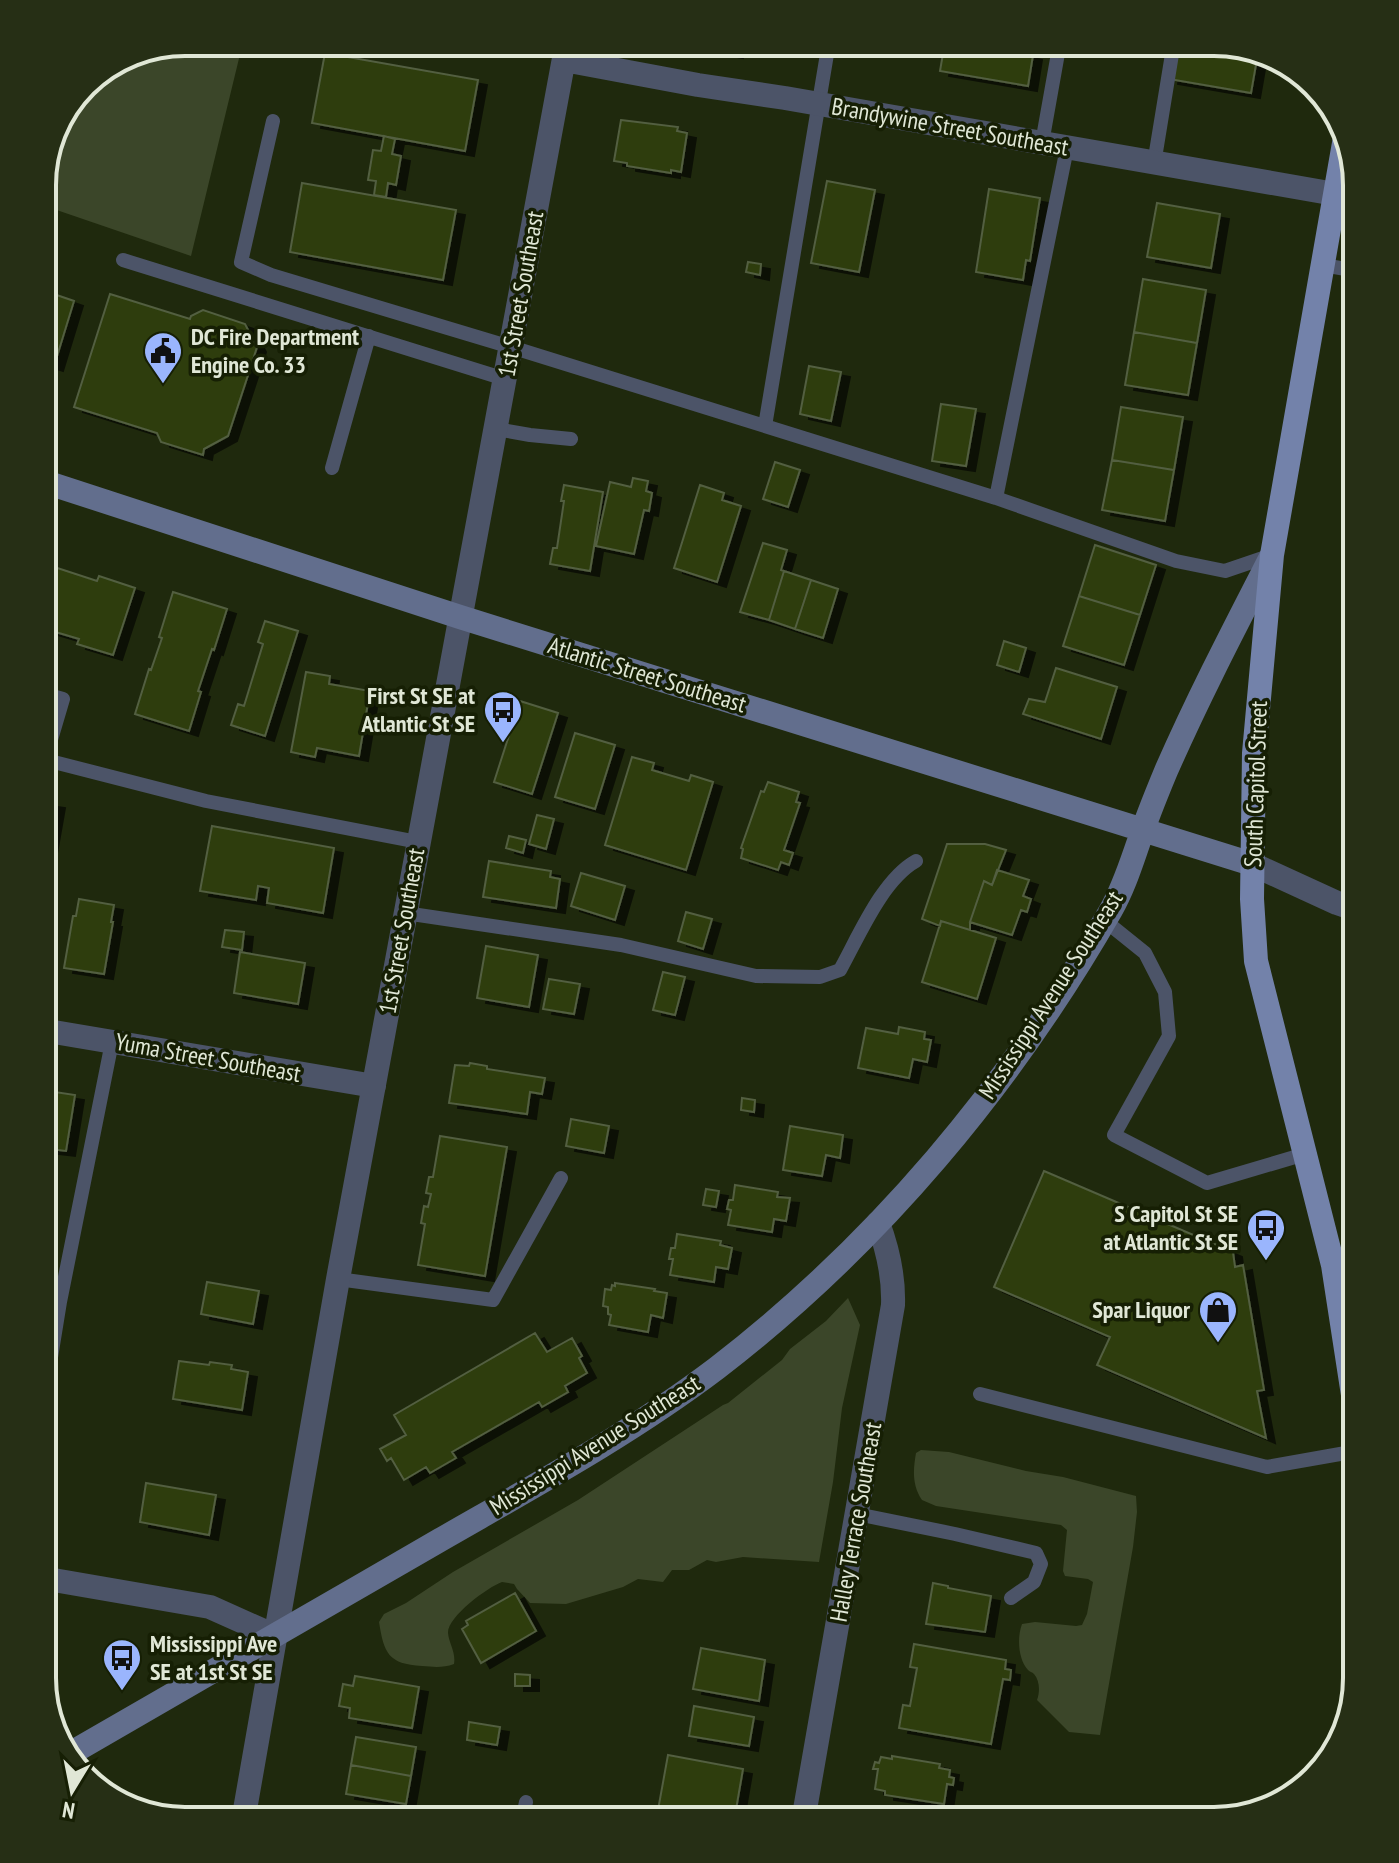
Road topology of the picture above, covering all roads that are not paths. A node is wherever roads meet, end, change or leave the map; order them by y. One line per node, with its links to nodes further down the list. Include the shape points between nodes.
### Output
1 (565, 56): 17 (street, 1st Street Southeast)
2 (585, 56): 6 (street, Brandywine Street Southeast, via 698,85)
3 (827, 56): 6 (lane)
4 (1058, 56): 8 (lane)
5 (1172, 56): 11 (lane)
6 (819, 104): 8 (street, Brandywine Street Southeast); 19 (lane)
7 (273, 121): 17 (lane, via 241,262)
8 (1042, 143): 9 (street, Brandywine Street Southeast)
9 (1067, 148): 11 (street, Brandywine Street Southeast); 24 (lane)
10 (1341, 161): 12 (main road, South Capitol Street)
11 (1154, 164): 12 (street, Brandywine Street Southeast)
12 (1335, 194): 14 (main road, South Capitol Street)
13 (123, 260): 16 (lane)
14 (1323, 265): 15 (lane); 25 (main road, South Capitol Street)
15 (1343, 269)
16 (369, 336): 18 (lane); 22 (lane)
17 (511, 347): 18 (street, 1st Street Southeast); 19 (lane)
18 (505, 379): 20 (street, 1st Street Southeast)
19 (765, 426): 24 (lane)
20 (496, 429): 21 (lane); 26 (street, 1st Street Southeast)
21 (571, 439)
22 (332, 468)
23 (56, 486): 26 (main road, Atlantic Street Southeast)
24 (996, 498): 25 (lane, via 1176,561 1225,571)
25 (1272, 555): 30 (main road, Mississippi Avenue Southeast, via 1168,767); 33 (main road, South Capitol Street, via 1254,753)
26 (460, 617): 30 (main road, Atlantic Street Southeast); 31 (street, 1st Street Southeast)
27 (56, 697): 28 (lane, via 63,699)
28 (56, 721)
29 (56, 762): 31 (lane, via 206,801)
30 (1143, 830): 33 (main road, Atlantic Street Southeast); 36 (main road, Mississippi Avenue Southeast)
31 (418, 842): 35 (street, 1st Street Southeast)
32 (916, 861): 35 (lane, via 892,879 840,970 820,977 756,976 621,945)
33 (1252, 864): 34 (street); 40 (main road, South Capitol Street, via 1256,961)
34 (1343, 905)
35 (405, 913): 39 (street, 1st Street Southeast)
36 (1104, 920): 40 (lane, via 1145,953 1165,992 1169,1036 1114,1135 1207,1183); 42 (main road, Mississippi Avenue Southeast, via 987,1097)
37 (56, 1032): 38 (street, Yuma Street Southeast)
38 (112, 1042): 39 (street, Yuma Street Southeast); 45 (lane)
39 (374, 1086): 43 (street, 1st Street Southeast)
40 (1305, 1154): 47 (main road, South Capitol Street)
41 (561, 1178): 43 (lane, via 493,1300)
42 (878, 1223): 50 (street, Halley Terrace Southeast, via 889,1257 893,1305); 53 (main road, Mississippi Avenue Southeast, via 741,1349 627,1431)
43 (338, 1279): 53 (street, 1st Street Southeast)
44 (56, 1301): 45 (lane)
45 (60, 1302): 46 (lane)
46 (56, 1327)
47 (1343, 1330)
48 (980, 1394): 49 (lane, via 1267,1467)
49 (1343, 1453)
50 (857, 1514): 52 (lane, via 1036,1553 1041,1564 1034,1582); 58 (street, Halley Terrace Southeast)
51 (56, 1580): 53 (street, via 210,1607)
52 (1011, 1598)
53 (275, 1636): 54 (main road, Mississippi Avenue Southeast); 56 (street, 1st Street Southeast)
54 (78, 1749)
55 (526, 1802): 57 (lane)
56 (245, 1807)
57 (525, 1807)
58 (805, 1807)

